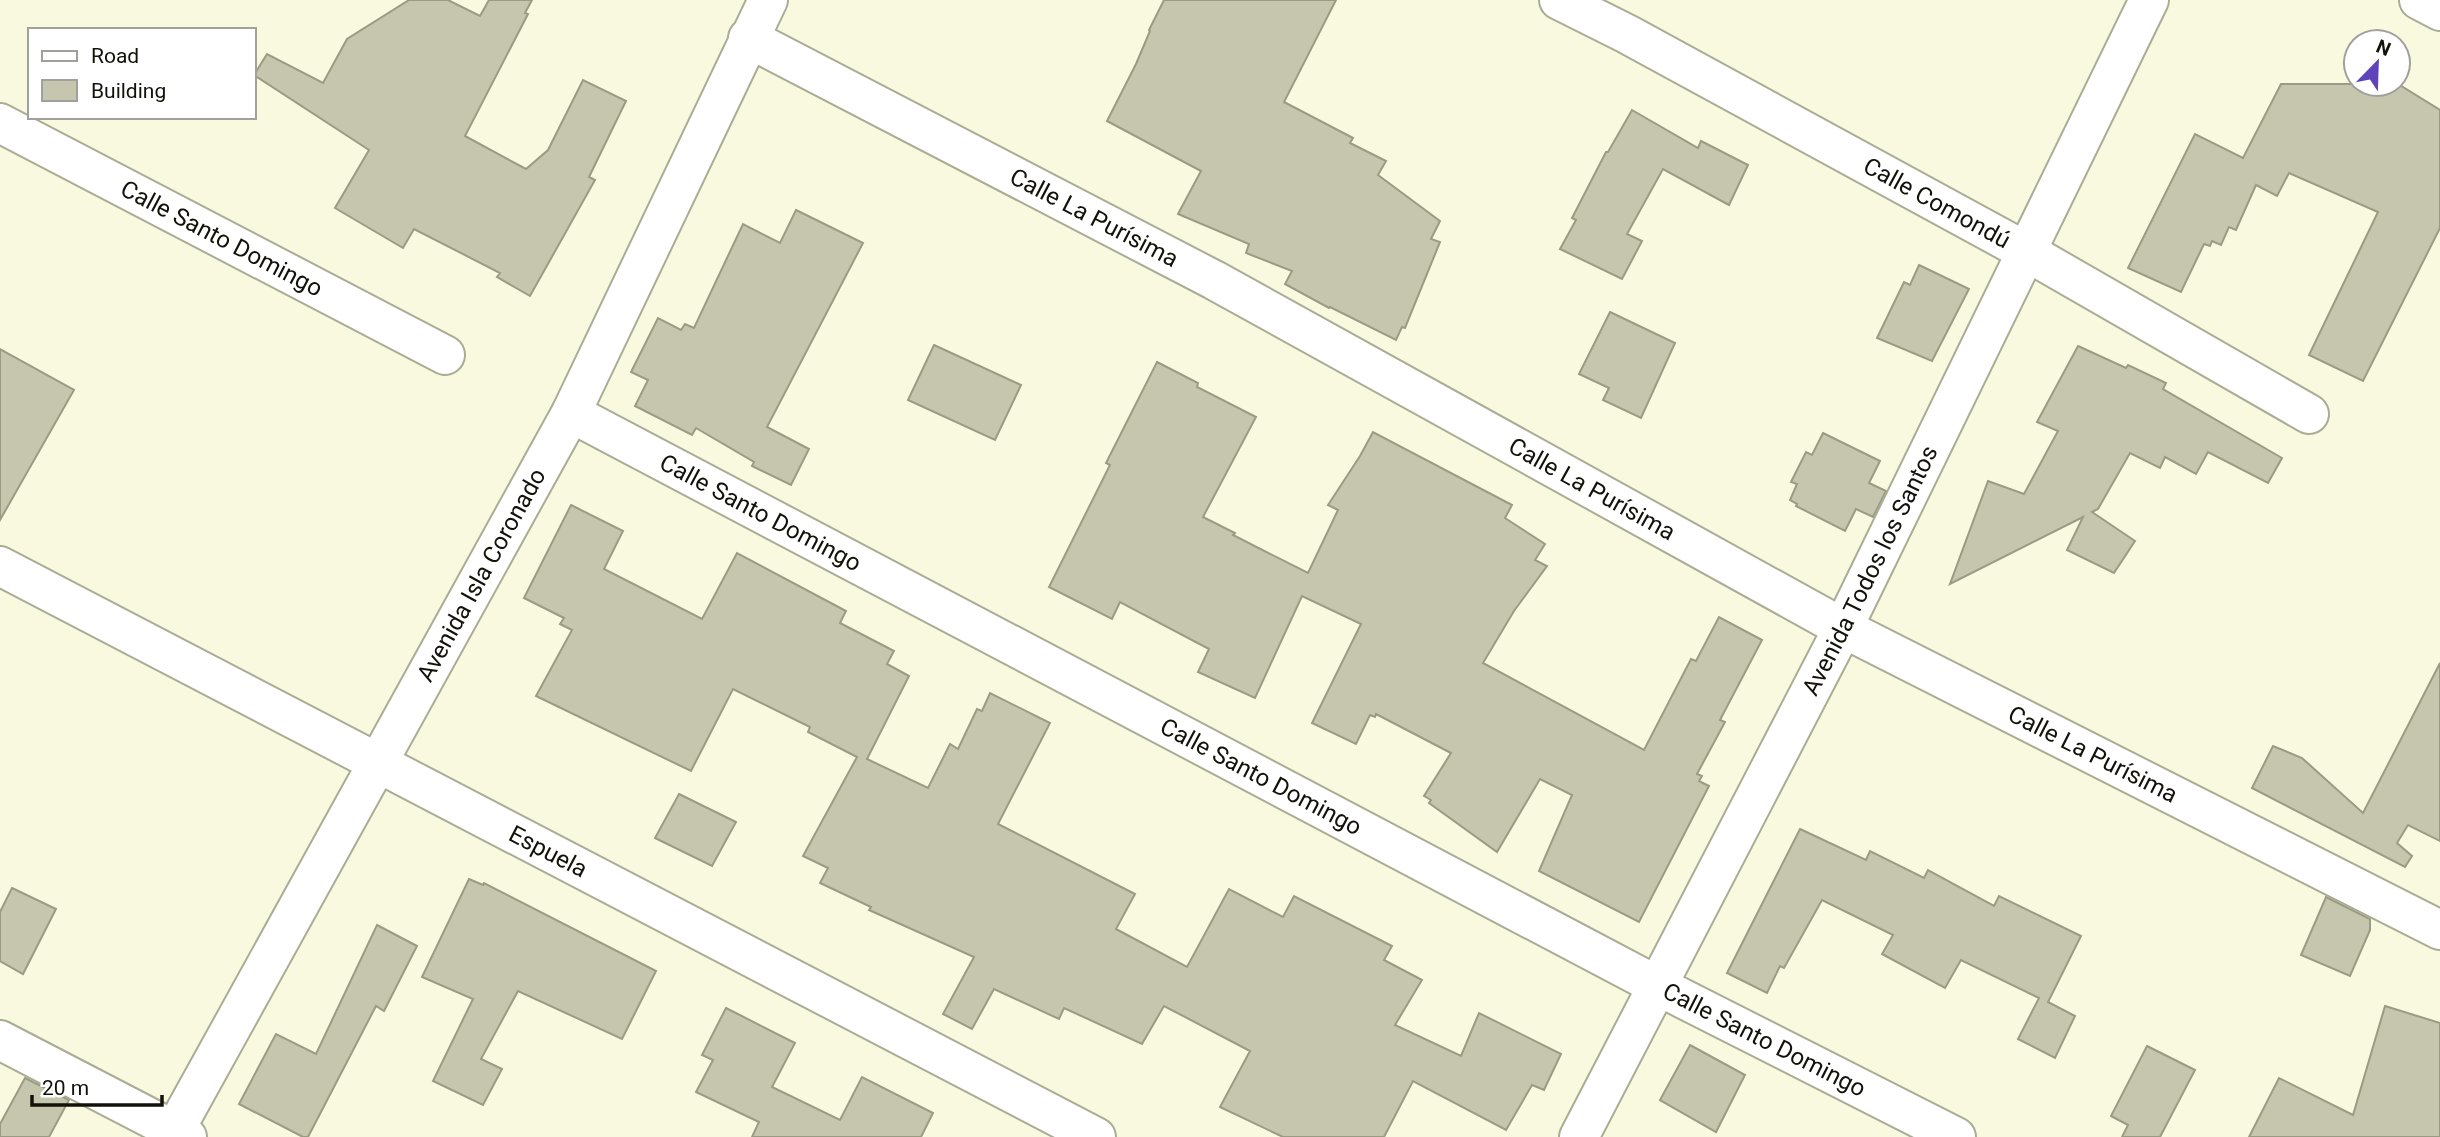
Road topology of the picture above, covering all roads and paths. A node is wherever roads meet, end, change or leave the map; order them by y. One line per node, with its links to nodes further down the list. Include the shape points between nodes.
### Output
1 (768, 0): 6 (street, Avenida Isla Coronado)
2 (1559, 0): 8 (street, Calle Comondú)
3 (2150, 0): 8 (street, Avenida Todos los Santos)
4 (2419, 0): 5 (street)
5 (2440, 11)
6 (748, 38): 10 (street, Avenida Isla Coronado); 13 (street, Calle La Purísima, via 1214,280)
7 (0, 123): 9 (street, Calle Santo Domingo)
8 (2027, 252): 11 (street, Calle Comondú); 13 (street, Avenida Todos los Santos)
9 (445, 355)
10 (571, 413): 14 (street, Avenida Isla Coronado); 16 (street, Calle Santo Domingo)
11 (2309, 414)
12 (0, 566): 14 (street, Espuela)
13 (1843, 628): 15 (street, Calle La Purísima); 16 (street, Avenida Todos los Santos)
14 (378, 764): 18 (street, Avenida Isla Coronado); 19 (street, Espuela)
15 (2440, 930)
16 (1658, 986): 20 (street, Avenida Todos los Santos); 21 (street, Calle Santo Domingo)
17 (0, 1040): 18 (street)
18 (178, 1135)
19 (1096, 1137)
20 (1580, 1137)
21 (1956, 1137)

